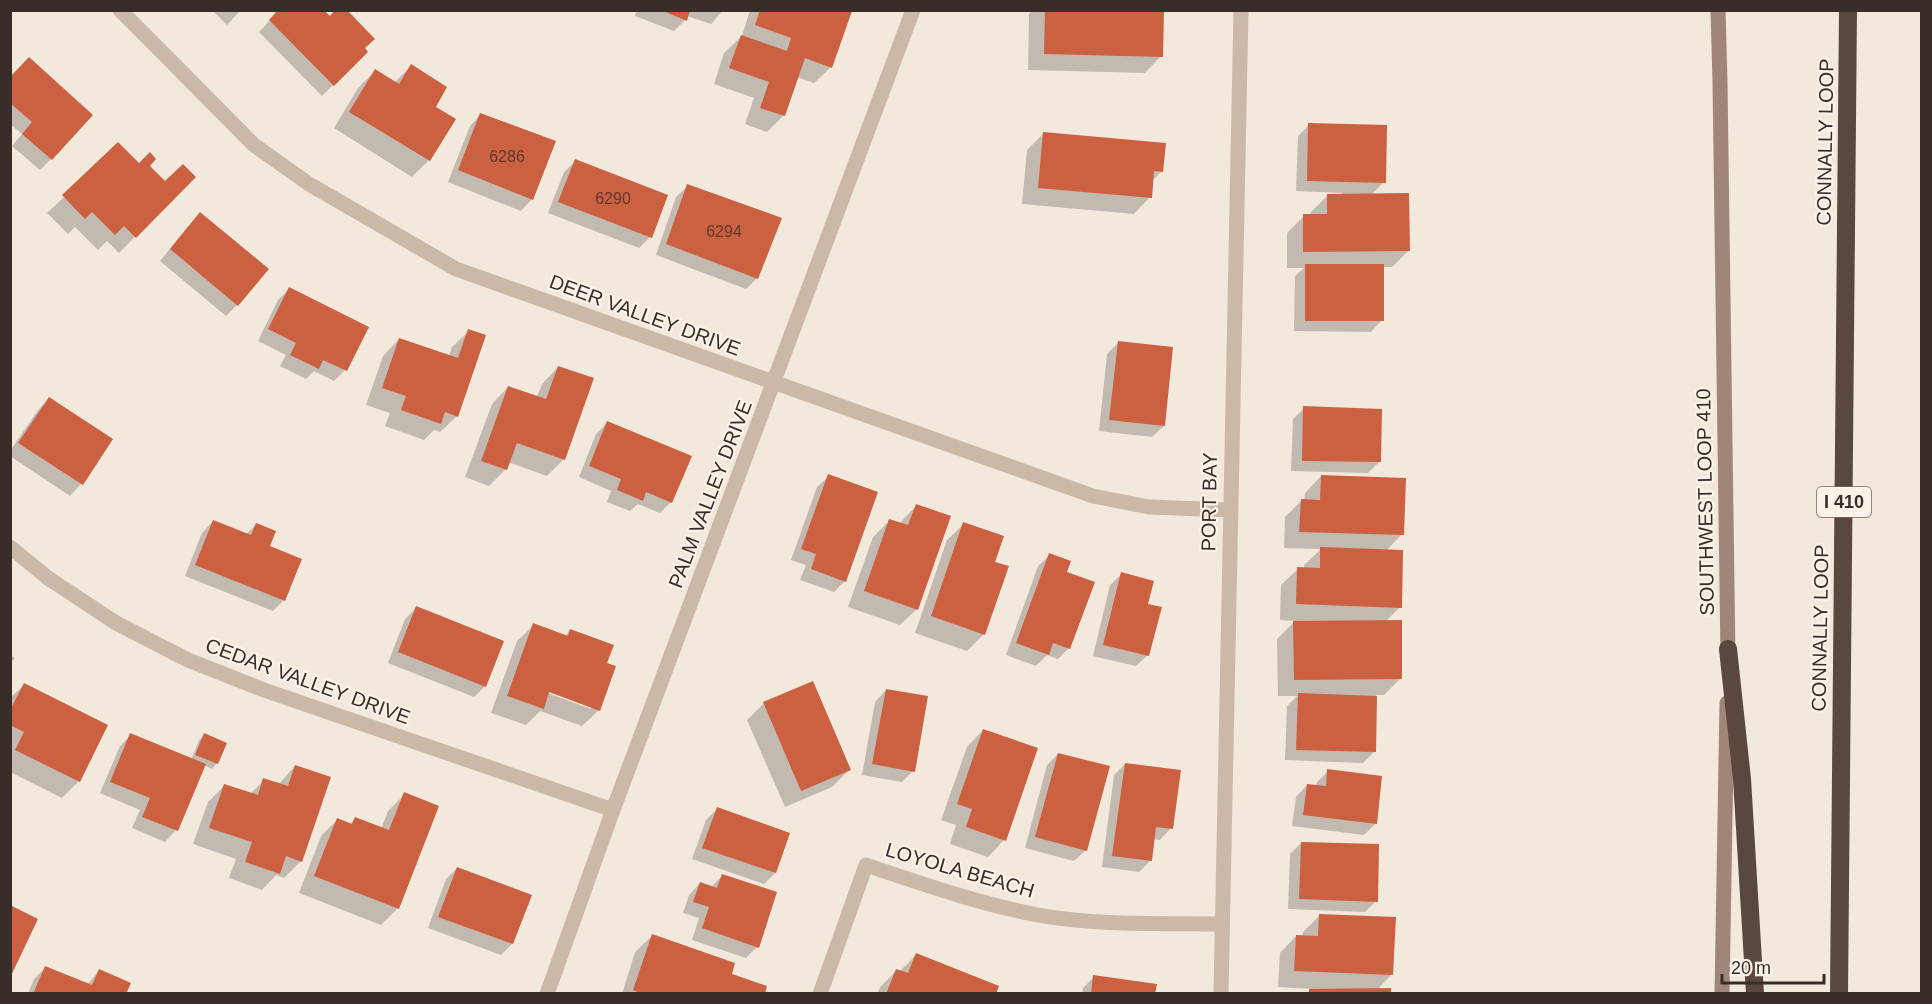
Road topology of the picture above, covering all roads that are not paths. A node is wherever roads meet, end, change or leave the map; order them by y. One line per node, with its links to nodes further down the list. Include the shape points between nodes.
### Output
1 (120, 10): 6 (street, DEER VALLEY DRIVE, via 254,145 309,184 456,269)
2 (913, 10): 6 (street, PALM VALLEY DRIVE)
3 (1241, 10): 7 (street, PORT BAY)
4 (1718, 10): 9 (main road, SOUTHWEST LOOP 410)
5 (1848, 10): 17 (highway, CONNALLY LOOP / I 410)
6 (774, 384): 7 (street, DEER VALLEY DRIVE, via 1093,496 1149,507); 10 (street, PALM VALLEY DRIVE)
7 (1230, 510): 11 (street, PORT BAY)
8 (10, 547): 10 (street, CEDAR VALLEY DRIVE, via 48,578 116,623 188,660)
9 (1728, 649): 15 (main road, SOUTHWEST LOOP 410); 16 (highway, via 1742,779)
10 (613, 810): 12 (street, PALM VALLEY DRIVE)
11 (1222, 924): 13 (street, LOYOLA BEACH, via 1107,923 1040,915 967,899 866,865); 14 (street, PORT BAY)
12 (547, 993)
13 (820, 993)
14 (1221, 993)
15 (1722, 993)
16 (1755, 993)
17 (1839, 993)

